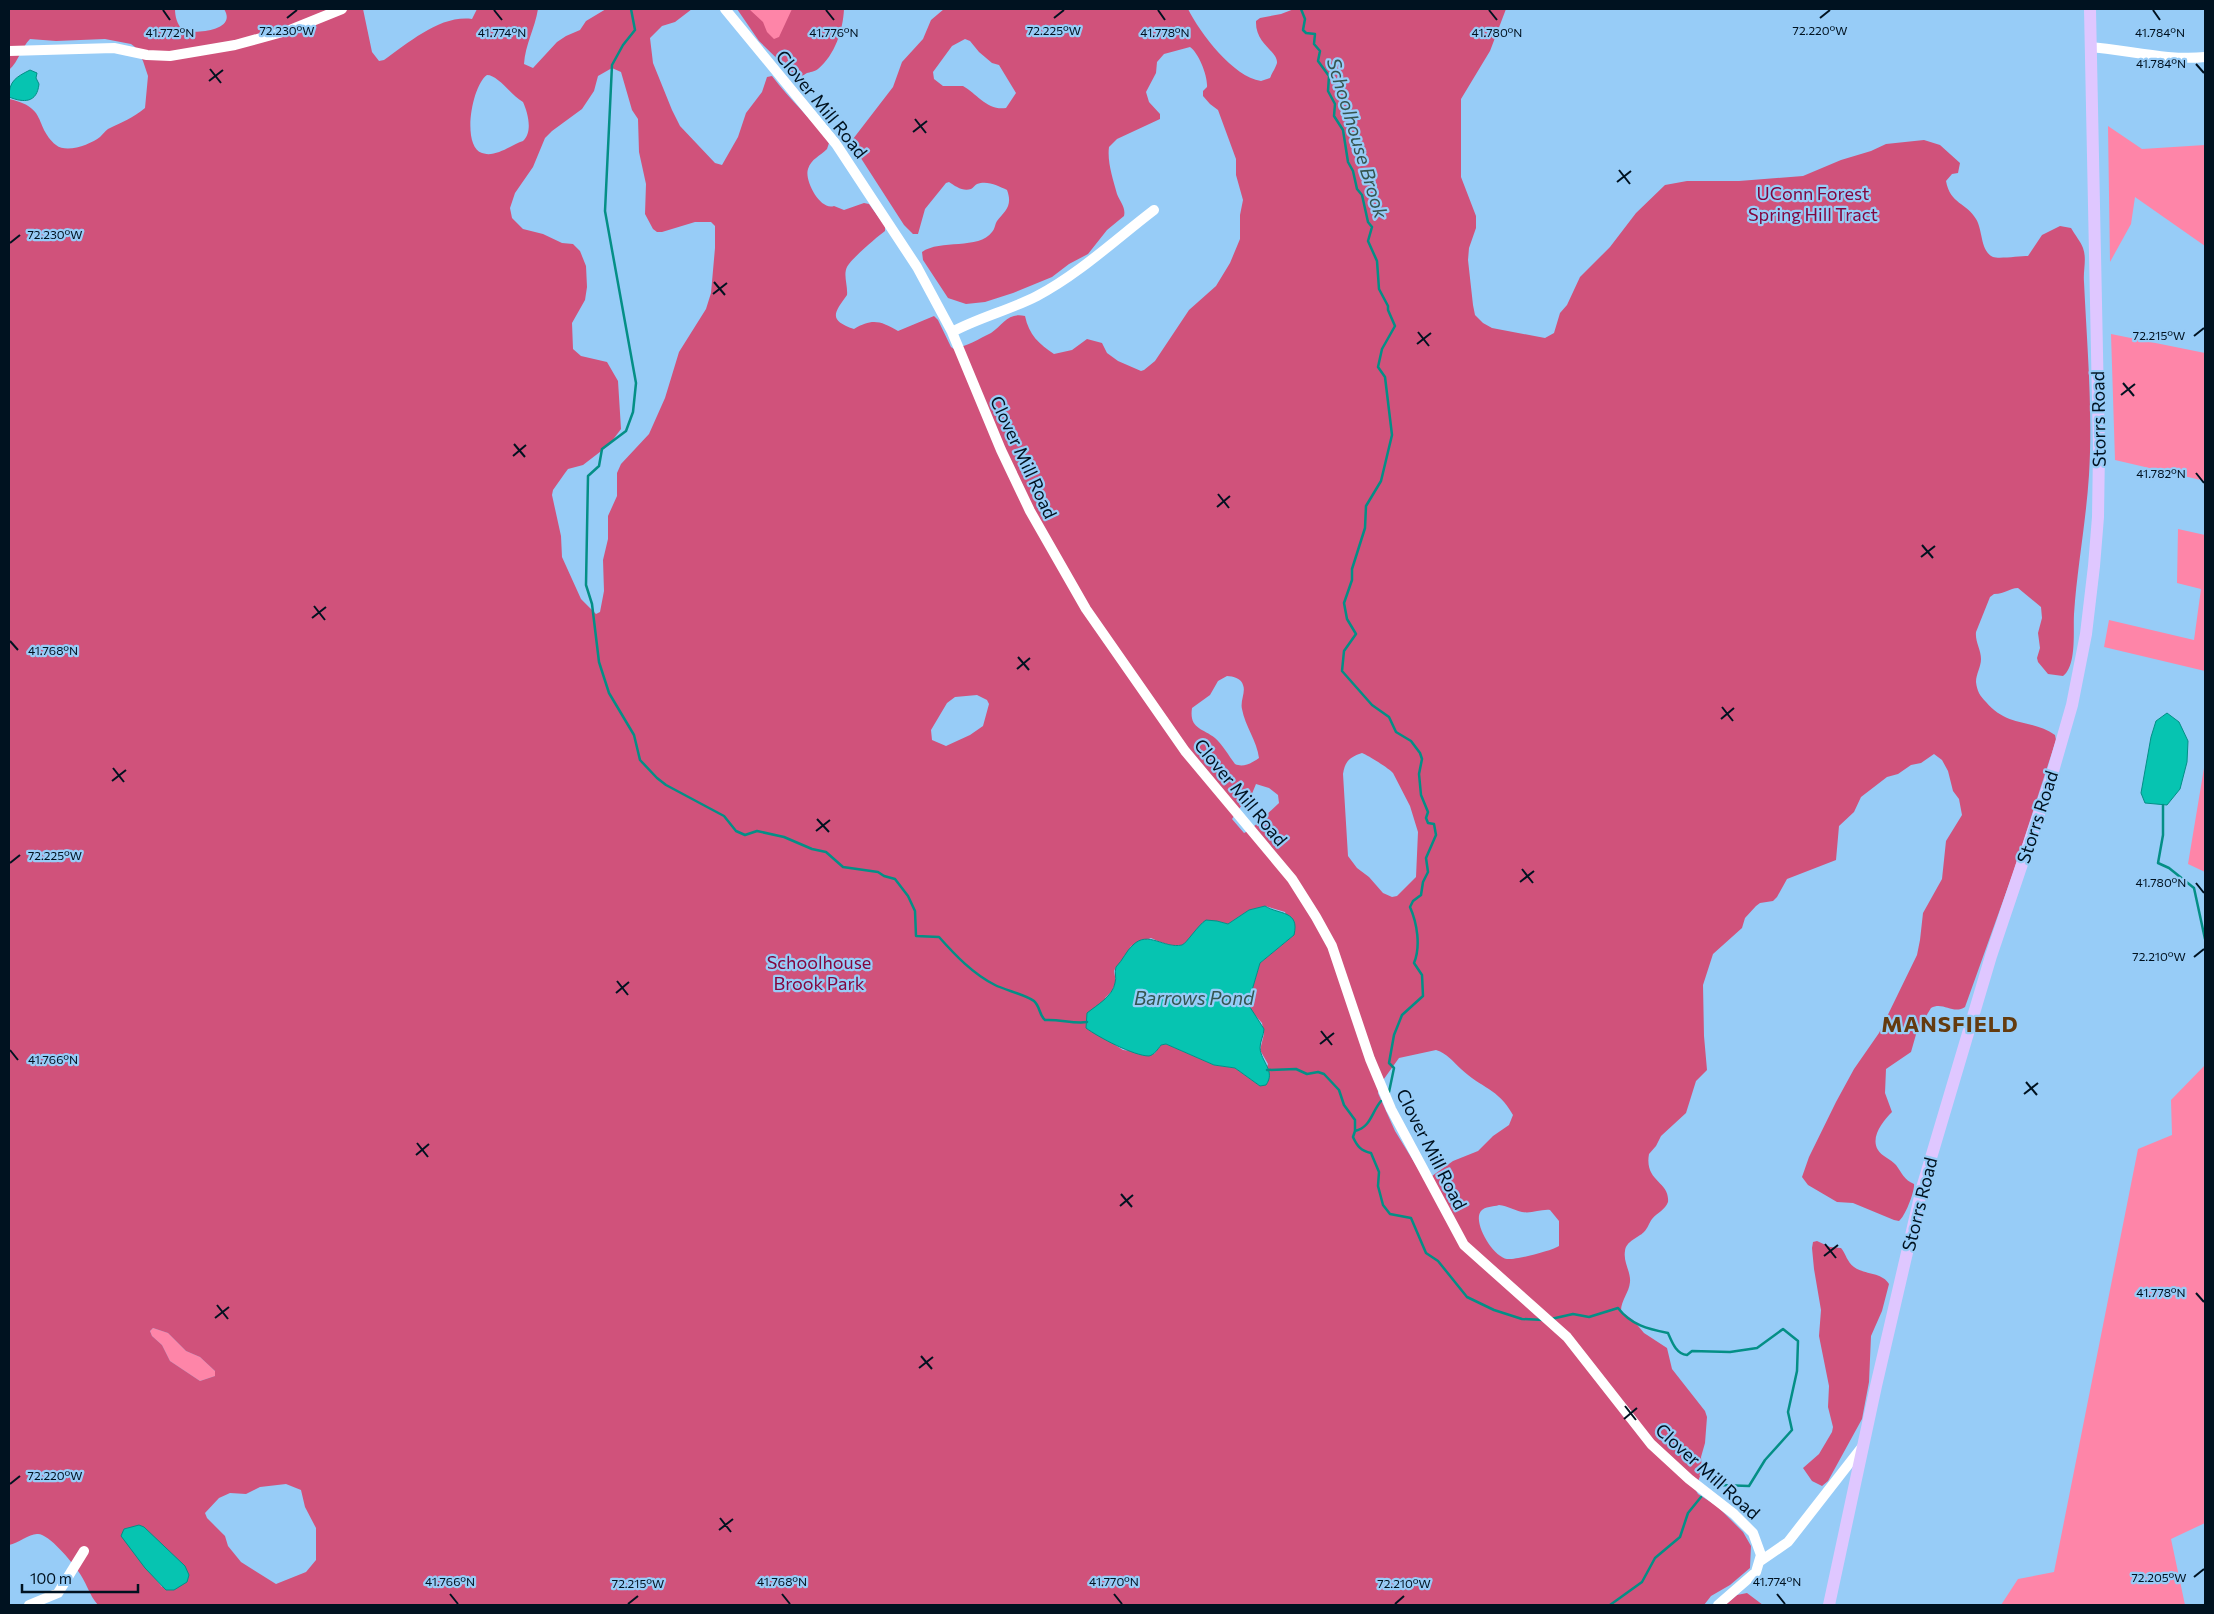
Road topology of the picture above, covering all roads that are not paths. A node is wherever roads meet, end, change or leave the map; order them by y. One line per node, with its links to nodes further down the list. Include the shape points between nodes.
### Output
1 (342, 9): 5 (street, via 290,30 235,45 170,56 114,48)
2 (725, 9): 8 (street, Clover Mill Road, via 836,144 917,267)
3 (2090, 9): 4 (main road, Storrs Road)
4 (2090, 47): 6 (street, via 2168,58); 9 (main road, Storrs Road, via 2098,517 2086,634 2072,705 2051,778 1991,956 1922,1188)
5 (9, 51)
6 (2205, 57)
7 (1154, 210): 8 (street, via 1052,287 1022,304 988,314)
8 (952, 332): 11 (street, Clover Mill Road, via 1030,512 1086,609 1185,750 1292,879 1316,917 1332,946 1370,1059 1391,1109 1464,1245 1566,1338 1651,1444 1753,1533 1759,1546)
9 (1862, 1447): 11 (street, via 1788,1542); 14 (main road, Storrs Road)
10 (84, 1551): 12 (street, via 58,1592)
11 (1759, 1562): 13 (street, via 1751,1578)
12 (29, 1605)
13 (1718, 1605)
14 (1830, 1605)

